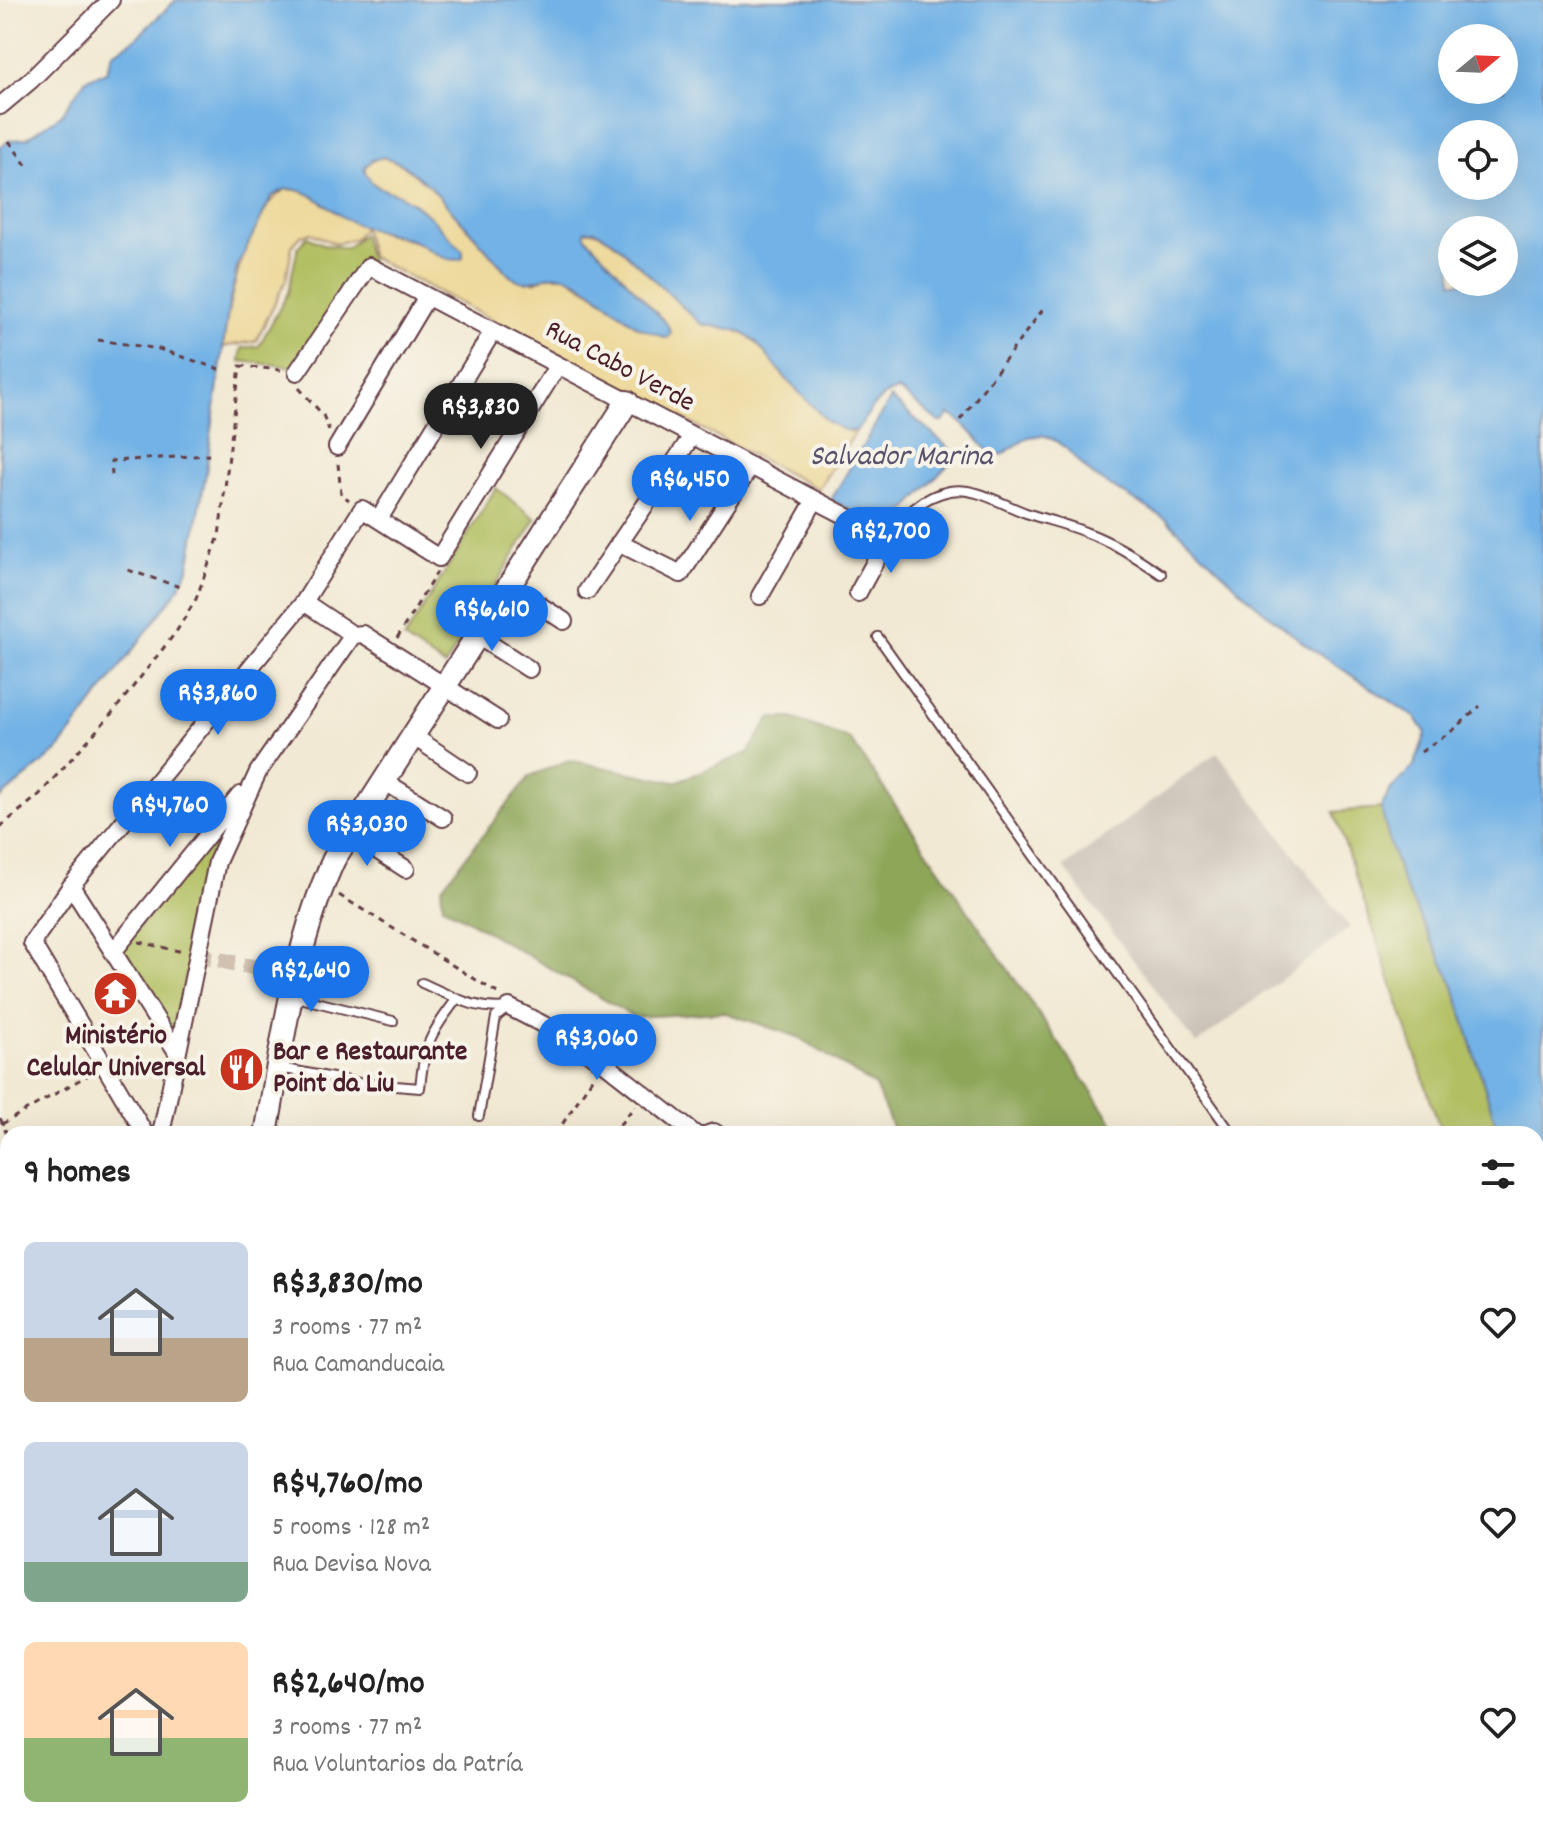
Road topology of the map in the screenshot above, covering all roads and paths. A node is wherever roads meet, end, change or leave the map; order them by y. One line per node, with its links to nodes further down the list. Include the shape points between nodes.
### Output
1 (111, 0): 2 (street)
2 (0, 106)
3 (9, 141): 4 (path)
4 (26, 165)
5 (427, 297): 7 (street, Rua Cabo Verde); 11 (street, Rua Cabo Verde, via 369,266); 15 (street)
6 (1044, 308): 13 (path)
7 (493, 331): 9 (street, Rua Cabo Verde); 20 (street)
8 (98, 340): 10 (path, via 159,349)
9 (558, 365): 12 (street, Rua Cabo Verde); 23 (street)
10 (219, 369)
11 (297, 372): 47 (path, via 240,366 219,536 196,599 114,711 39,795)
12 (627, 402): 14 (street, Rua Cabo Verde); 26 (street)
13 (960, 420)
14 (692, 436): 17 (street, Rua Cabo Verde); 22 (street)
15 (337, 447)
16 (209, 455): 18 (path, via 111,461)
17 (751, 466): 19 (street, Rua Cabo Verde); 22 (street, via 681,574)
18 (112, 475)
19 (815, 500): 21 (street, Rua Cabo Verde); 30 (street)
20 (379, 519): 23 (street); 31 (street, via 362,509)
21 (888, 538): 25 (lane, via 933,495 970,491 1087,532); 29 (street)
22 (619, 543): 28 (street)
23 (439, 558): 36 (path, via 441,566)
24 (128, 570): 27 (path)
25 (1161, 574)
26 (508, 585): 32 (street); 34 (street)
27 (180, 587)
28 (587, 591)
29 (858, 593)
30 (760, 596)
31 (304, 602): 33 (street); 51 (street)
32 (564, 621)
33 (353, 635): 36 (street, via 363,634); 43 (street)
34 (476, 635): 37 (street); 38 (street)
35 (878, 637): 73 (lane)
36 (389, 650): 38 (street)
37 (529, 669)
38 (444, 685): 40 (street); 41 (street)
39 (1480, 706): 42 (path)
40 (498, 720)
41 (413, 736): 44 (street); 45 (street)
42 (1421, 752)
43 (258, 772): 52 (street); 53 (street, via 217,862)
44 (468, 773)
45 (384, 781): 46 (street); 48 (street)
46 (443, 818)
47 (0, 827)
48 (350, 833): 49 (street); 50 (street)
49 (406, 869)
50 (322, 884): 55 (street); 57 (path, via 503,997)
51 (71, 886): 52 (street); 61 (street, via 31,945)
52 (119, 945): 53 (path); 59 (street)
53 (196, 955): 59 (street)
54 (422, 983): 56 (lane)
55 (291, 995): 58 (lane); 62 (street)
56 (456, 1000): 57 (lane, via 483,1008); 62 (lane, via 424,1050 420,1088)
57 (509, 1007): 60 (street); 64 (lane, via 496,1017)
58 (393, 1021)
59 (177, 1052): 68 (street)
60 (603, 1062): 63 (street); 70 (path)
61 (103, 1066): 66 (path); 67 (street)
62 (278, 1067): 69 (street)
63 (645, 1094): 71 (path); 72 (street)
64 (479, 1116)
65 (0, 1118): 66 (path)
66 (2, 1124)
67 (140, 1126)
68 (163, 1126)
69 (267, 1126)
70 (561, 1126)
71 (619, 1126)
72 (685, 1126)
73 (1226, 1126)

